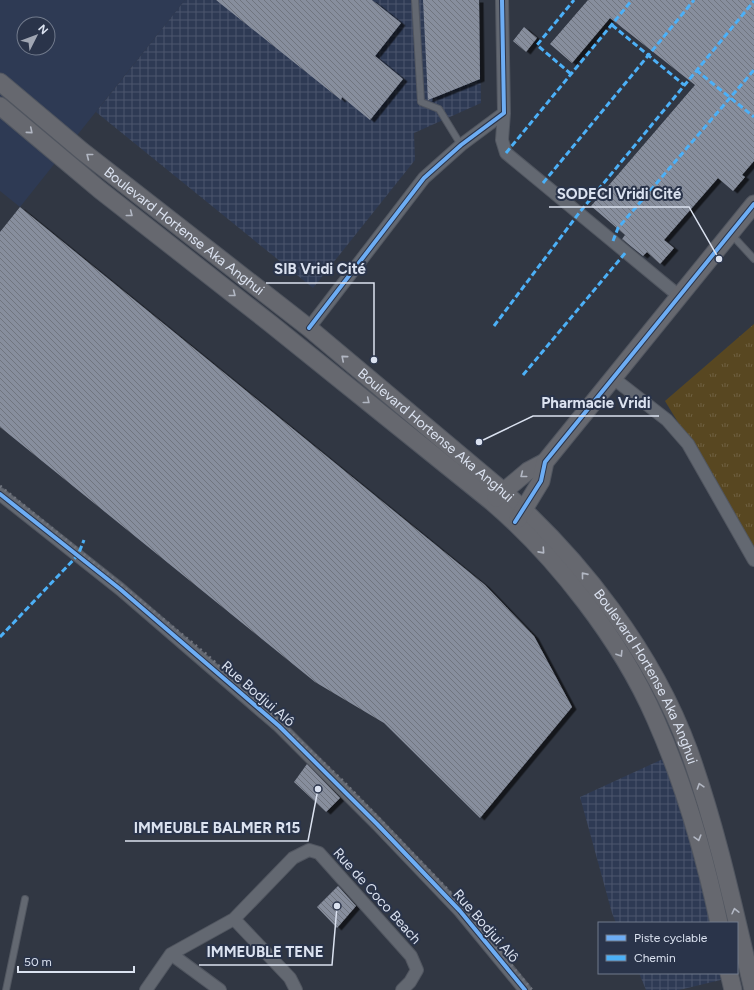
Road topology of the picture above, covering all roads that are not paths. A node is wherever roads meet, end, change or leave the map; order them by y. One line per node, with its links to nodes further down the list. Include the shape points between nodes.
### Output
1 (415, 0): 6 (lane, via 421,102 439,109)
2 (502, 0): 5 (street)
3 (0, 82): 11 (main road, Boulevard Hortense Aka Anghui, one-way to 3, via 82,151)
4 (0, 106): 15 (main road, Boulevard Hortense Aka Anghui, one-way to 15, via 100,190 277,329)
5 (504, 113): 6 (street); 10 (street, via 502,140 506,153)
6 (461, 145): 11 (street, via 424,178)
7 (754, 204): 8 (main road)
8 (730, 233): 9 (lane); 10 (main road)
9 (754, 259)
10 (679, 296): 12 (main road)
11 (309, 328): 15 (main road, Boulevard Hortense Aka Anghui, one-way to 11)
12 (613, 378): 13 (main road); 17 (street, via 667,420 688,444)
13 (546, 462): 15 (main road, one-way to 15, via 528,471); 16 (main road, via 541,481)
14 (0, 494): 31 (street, Rue Bodjui Alô, via 120,589 279,726 460,911)
15 (498, 496): 16 (main road, Boulevard Hortense Aka Anghui)
16 (520, 516): 20 (main road, Boulevard Hortense Aka Anghui, one-way to 20, via 595,616 621,655 652,711 671,755 691,814); 21 (main road, Boulevard Hortense Aka Anghui, one-way to 16, via 712,823 688,750 665,697 643,658 588,579 561,546)
17 (754, 560)
18 (25, 899): 26 (lane)
19 (234, 919): 23 (street, Rue de Coco Beach); 29 (street, via 290,978); 30 (street, Rue de Coco Beach, via 293,858 309,850 319,853 411,956 417,970)
20 (719, 922)
21 (737, 922)
22 (738, 926): 25 (main road, Boulevard Hortense Aka Anghui, one-way to 22)
23 (171, 954): 27 (street, Rue de Coco Beach); 28 (street)
24 (729, 974): 32 (main road)
25 (753, 986)
26 (6, 990)
27 (146, 990)
28 (220, 990)
29 (296, 990)
30 (402, 990)
31 (525, 990)
32 (733, 990)

